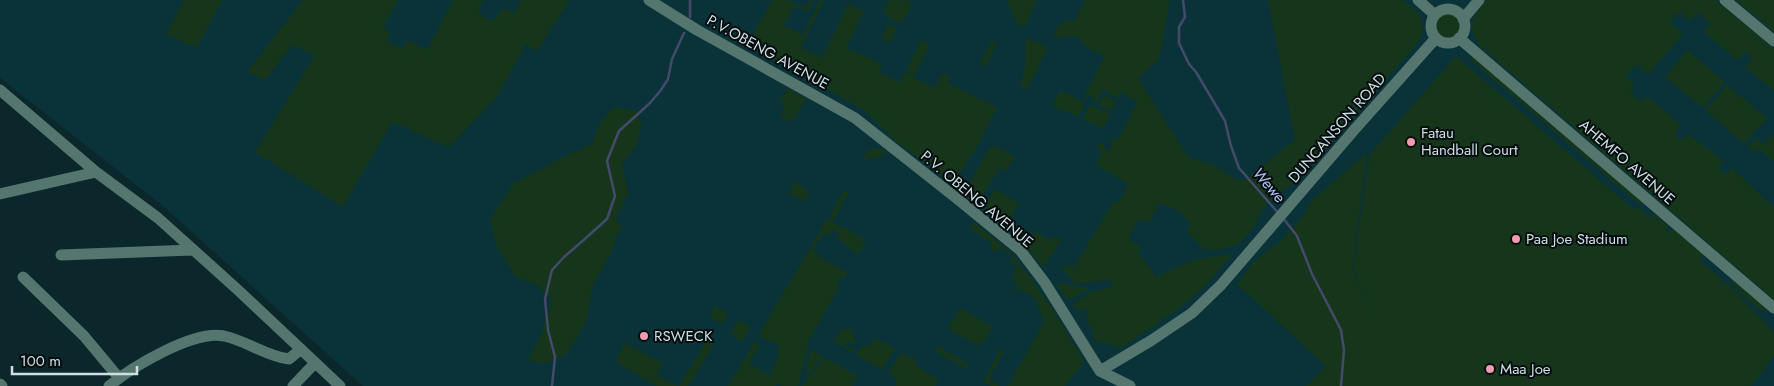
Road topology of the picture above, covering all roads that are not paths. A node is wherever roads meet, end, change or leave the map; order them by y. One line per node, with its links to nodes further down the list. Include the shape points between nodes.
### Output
1 (649, 0): 14 (street, P.V.OBENG AVENUE, via 855,118)
2 (1418, 0): 7 (street)
3 (1457, 0): 6 (street)
4 (1479, 0): 8 (street)
5 (1725, 0): 11 (street)
6 (1448, 9): 7 (street); 8 (street)
7 (1435, 15): 9 (street, via 1431,24)
8 (1463, 19): 10 (street, via 1464,29)
9 (1436, 38): 10 (street, via 1445,42); 23 (street, DUNCANSON ROAD, via 1192,313)
10 (1459, 38): 20 (street, AHEMFO AVENUE)
11 (1774, 41)
12 (0, 90): 13 (street)
13 (5, 100): 15 (street)
14 (872, 133): 23 (street, P.V. OBENG AVENUE, via 1020,250 1045,283)
15 (96, 172): 16 (street); 17 (street, via 158,218)
16 (0, 194)
17 (192, 250): 18 (street); 21 (street)
18 (61, 255)
19 (23, 277): 24 (street, via 84,336)
20 (1774, 308)
21 (302, 349): 22 (street); 24 (street, via 289,359 278,358 223,336 201,338 149,358)
22 (315, 363): 26 (street); 27 (street)
23 (1100, 371): 28 (street)
24 (119, 378): 25 (street)
25 (109, 386)
26 (292, 386)
27 (340, 386)
28 (1130, 386)

